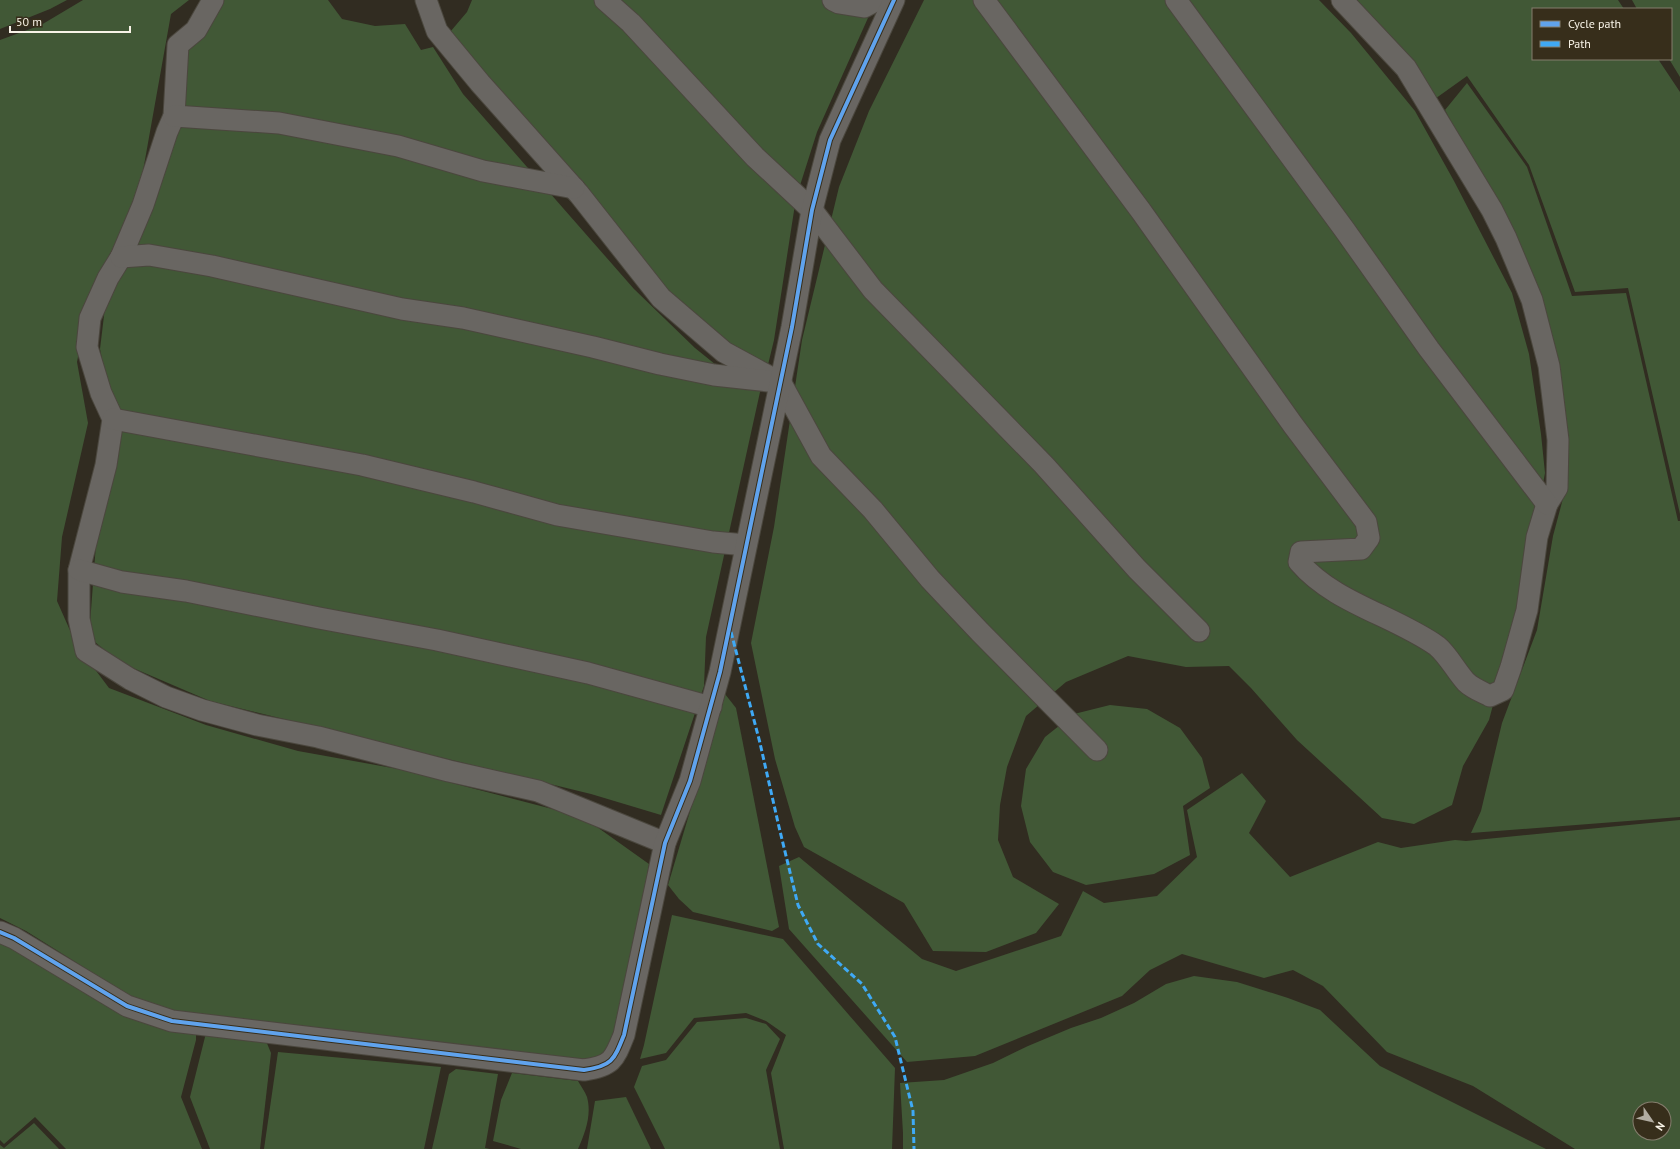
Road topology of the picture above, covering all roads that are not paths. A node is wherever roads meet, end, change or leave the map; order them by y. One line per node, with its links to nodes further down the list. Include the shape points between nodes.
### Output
1 (213, 0): 10 (street, via 196,30 178,45)
2 (426, 0): 11 (street, via 437,31)
3 (605, 0): 12 (street, via 631,23 755,157)
4 (833, 0): 5 (street, via 864,7)
5 (876, 0)
6 (894, 0): 12 (street, via 830,140)
7 (984, 0): 16 (street, via 1141,211 1366,522 1369,538 1361,549 1301,552 1299,562 1310,575 1337,593 1405,626 1438,647 1467,683 1490,696 1503,690 1511,667 1527,610 1537,537)
8 (1176, 0): 16 (street, via 1429,349)
9 (1342, 0): 16 (street, via 1406,68 1492,210 1530,293 1549,366 1558,440 1557,488)
10 (174, 116): 11 (street, via 279,123 398,146 483,171); 13 (street, via 143,205)
11 (574, 188): 14 (street, via 661,298 724,352)
12 (812, 210): 14 (street); 19 (street, via 873,290 1044,465 1137,569)
13 (121, 257): 14 (street, via 149,255 212,266 402,309 463,318 660,364 714,375); 15 (street, via 108,278 90,318 88,347 101,393)
14 (780, 383): 17 (street); 21 (street, via 821,456 873,510 940,590)
15 (113, 418): 17 (street, via 362,465 557,515 713,542); 18 (street, via 106,465)
16 (1547, 504)
17 (746, 545): 20 (street)
18 (79, 570): 20 (street, via 122,582 186,591 438,640 588,673); 22 (street, via 79,619 86,651 130,679 166,697 257,725 318,737 538,791)
19 (1199, 631)
20 (711, 707): 22 (street, via 690,781)
21 (1097, 750)
22 (666, 844): 23 (street, via 624,1035 616,1055 607,1065 584,1070 172,1021 127,1006)
23 (0, 932)

